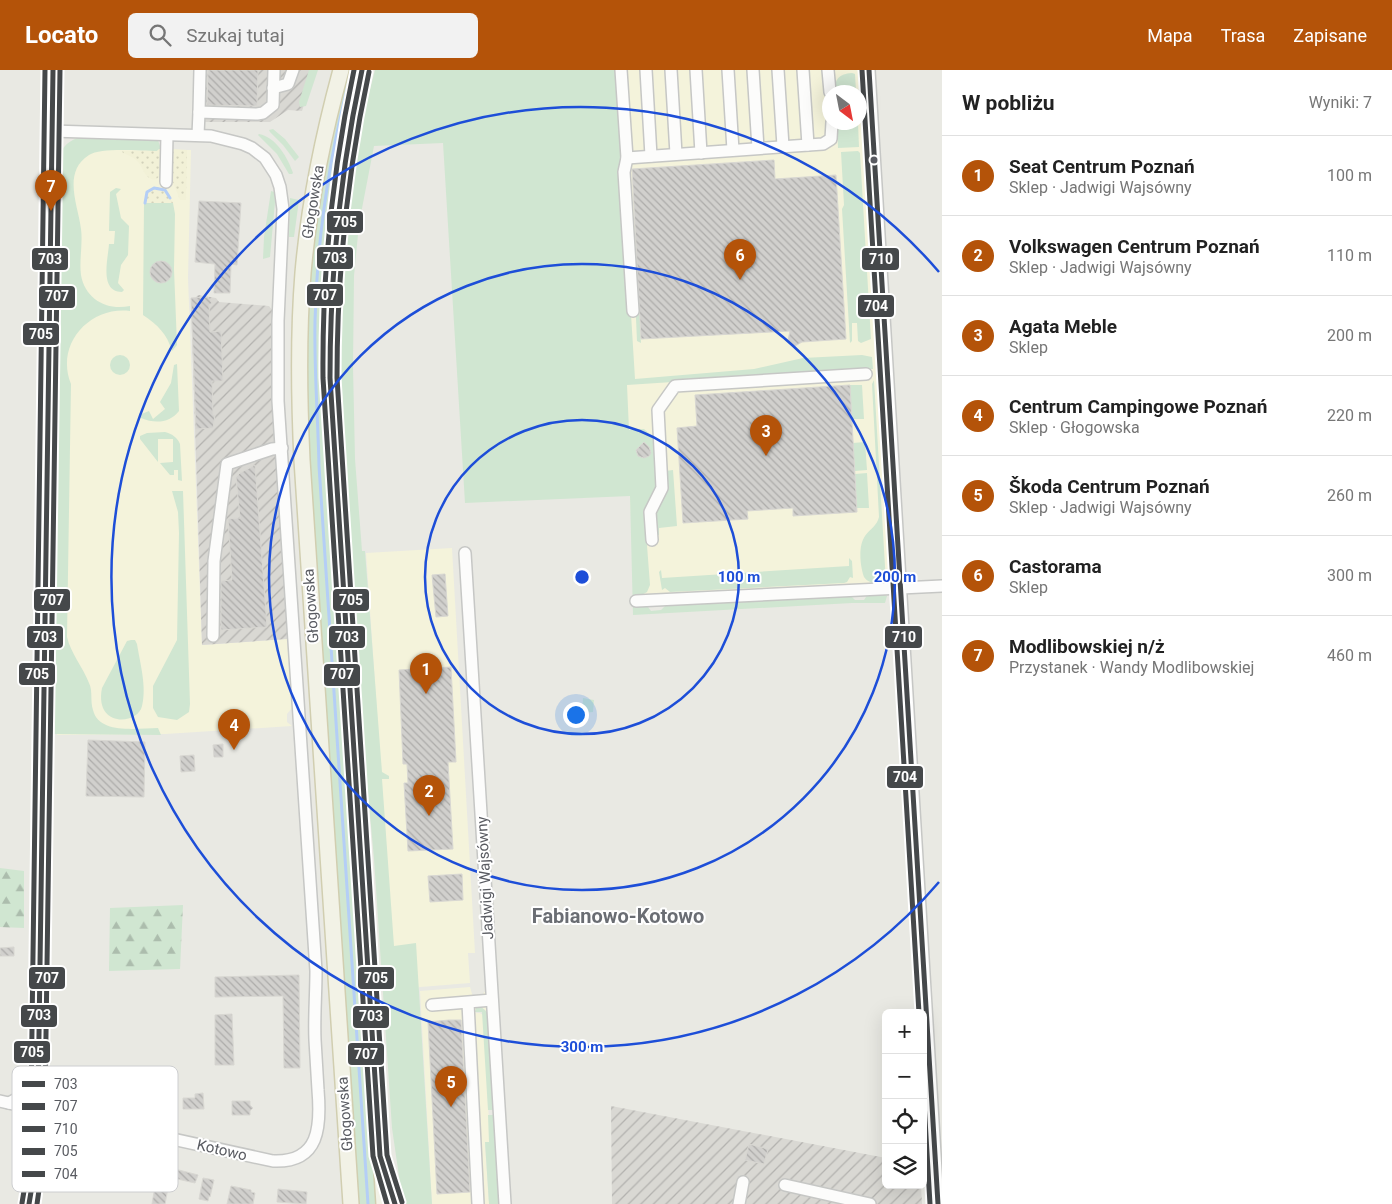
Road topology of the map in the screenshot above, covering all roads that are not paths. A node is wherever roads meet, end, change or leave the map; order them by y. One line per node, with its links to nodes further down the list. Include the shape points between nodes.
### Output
1 (53, 70): 21 (street)
2 (200, 70): 19 (street)
3 (274, 70): 18 (street)
4 (293, 70): 18 (street, via 288,84)
5 (341, 70): 48 (main road, Głogowska, via 323,144 307,235 299,385)
6 (362, 70): 47 (main road, Głogowska, via 344,155 329,322)
7 (621, 70): 31 (street)
8 (646, 70): 30 (street)
9 (671, 70): 29 (street)
10 (696, 70): 28 (street)
11 (728, 70): 27 (street)
12 (753, 70): 26 (street)
13 (778, 70): 25 (street)
14 (804, 70): 24 (street)
15 (828, 70): 17 (street)
16 (869, 70): 39 (street)
17 (829, 85)
18 (273, 88): 19 (street, via 272,105 263,113)
19 (198, 112): 23 (street)
20 (832, 130): 24 (street, via 829,141)
21 (52, 131): 22 (street); 45 (street)
22 (167, 135): 23 (street); 32 (street)
23 (198, 135): 35 (street, via 228,139 252,148 270,166 280,187 283,218 277,362)
24 (808, 145): 25 (street)
25 (783, 146): 26 (street)
26 (758, 148): 27 (street)
27 (733, 150): 28 (street)
28 (701, 152): 29 (street)
29 (676, 154): 30 (street)
30 (651, 156): 31 (street)
31 (627, 158): 33 (street, via 624,172)
32 (166, 182)
33 (633, 310)
34 (866, 374): 36 (street, via 675,386 658,410 662,488 650,512)
35 (282, 448): 41 (street, via 227,464 214,561); 46 (street, Kotowo, via 316,971 319,1125 315,1139 306,1151 285,1160 273,1161)
36 (652, 540)
37 (465, 553): 42 (street, Jadwigi Wajsówny)
38 (942, 586): 39 (street)
39 (901, 588): 40 (street); 59 (street)
40 (636, 601)
41 (212, 636)
42 (492, 1000): 43 (street); 56 (street, Jadwigi Wajsówny)
43 (468, 1003): 44 (street); 55 (street)
44 (432, 1005)
45 (38, 1066)
46 (178, 1140)
47 (380, 1156): 53 (main road, Głogowska); 54 (main road)
48 (348, 1171): 51 (main road); 52 (main road, Głogowska)
49 (743, 1182): 57 (street)
50 (785, 1185): 58 (street)
51 (346, 1204)
52 (351, 1204)
53 (384, 1204)
54 (394, 1204)
55 (478, 1204)
56 (505, 1204)
57 (739, 1204)
58 (870, 1204)
59 (938, 1204)

